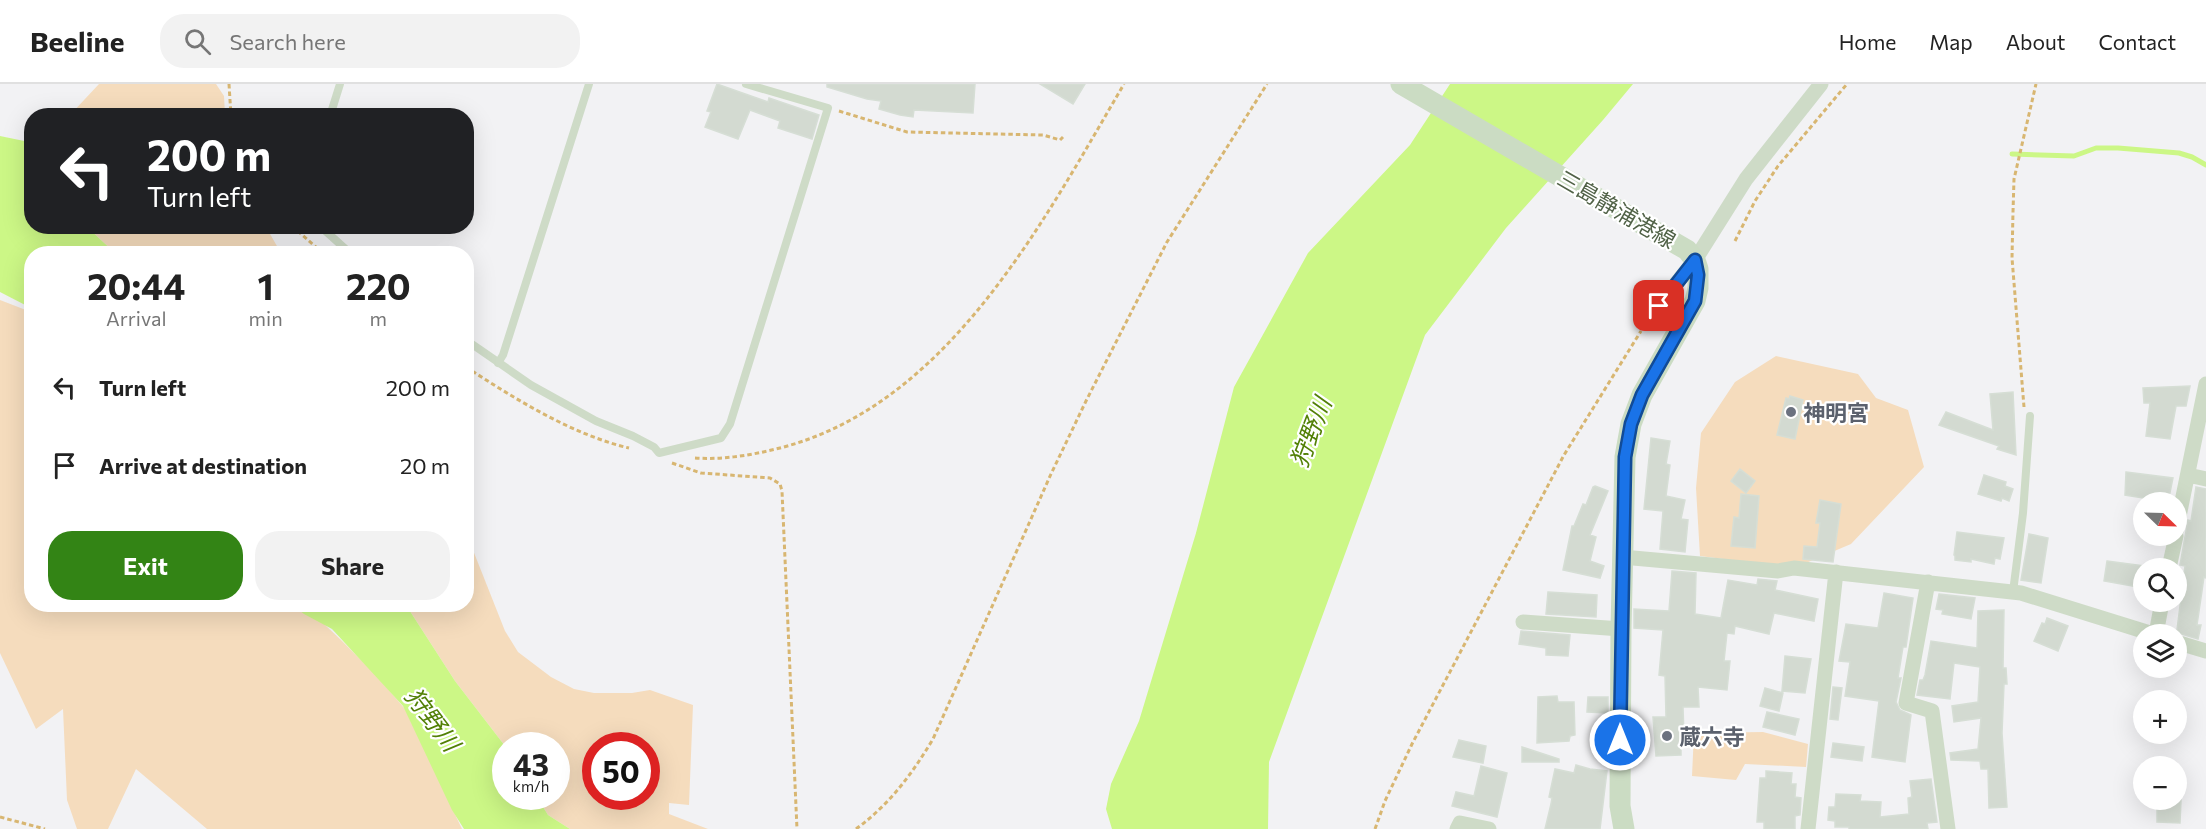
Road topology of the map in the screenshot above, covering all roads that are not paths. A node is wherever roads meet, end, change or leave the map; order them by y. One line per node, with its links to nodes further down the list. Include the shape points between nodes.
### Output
1 (340, 84): 6 (lane)
2 (589, 84): 12 (lane)
3 (746, 84): 12 (lane, via 828,108 730,424 721,438 659,453 633,436 531,386)
4 (1401, 84): 9 (main road, 三島静浦港線)
5 (1821, 84): 9 (street)
6 (332, 108)
7 (329, 234): 8 (lane)
8 (342, 246)
9 (1691, 255): 10 (street); 18 (main road, 三島静浦港線, via 1698,275 1695,301 1642,395 1631,424 1625,457)
10 (1648, 319)
11 (474, 346): 12 (lane)
12 (498, 363)
13 (2206, 384): 15 (street)
14 (2030, 416): 21 (lane)
15 (2188, 475): 16 (street); 17 (street)
16 (2206, 479)
17 (2184, 492)
18 (1622, 557): 19 (street); 24 (main road, 三島静浦港線)
19 (1836, 573): 20 (street); 30 (street)
20 (1928, 582): 21 (street); 31 (street, via 1906,703 1932,711)
21 (2013, 592): 23 (street)
22 (1523, 622): 24 (street)
23 (2133, 628)
24 (1621, 629): 29 (main road, 三島静浦港線, via 1620,806)
25 (2187, 645): 26 (street)
26 (2206, 651)
27 (1457, 829): 28 (street, via 1460,823)
28 (1489, 829)
29 (1624, 829)
30 (1808, 829)
31 (1948, 829)

